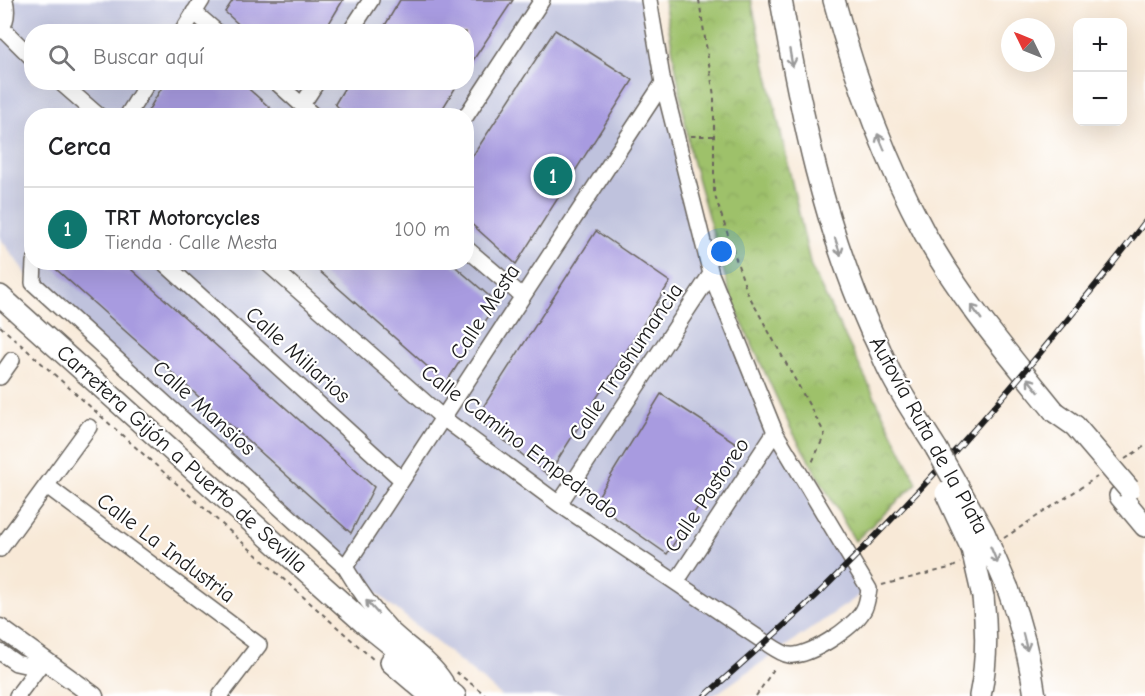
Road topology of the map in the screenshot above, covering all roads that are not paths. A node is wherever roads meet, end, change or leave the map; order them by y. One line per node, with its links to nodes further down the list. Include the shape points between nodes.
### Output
1 (5, 0): 11 (street, via 7,12)
2 (371, 0): 10 (street)
3 (542, 0): 22 (street)
4 (649, 0): 13 (street)
5 (781, 0): 35 (highway, Autovía Ruta de la Plata, one-way to 35, via 816,177 855,294)
6 (834, 0): 38 (highway, one-way to 6, via 1070,435 1011,359 926,235 867,106)
7 (198, 6): 8 (street); 9 (street)
8 (187, 24)
9 (211, 24)
10 (356, 24)
11 (1, 29): 12 (street)
12 (24, 51)
13 (663, 83): 27 (street); 29 (street, Calle Mesta)
14 (69, 90): 18 (street)
15 (143, 90): 19 (street)
16 (285, 90): 20 (street)
17 (314, 90): 21 (street)
18 (90, 108)
19 (132, 108)
20 (306, 108)
21 (309, 108)
22 (471, 108)
23 (474, 255): 29 (street)
24 (34, 270): 43 (street, Calle Mansios, via 33,283)
25 (172, 270): 36 (street, Calle Miliarios)
26 (275, 270): 32 (street, Calle Camino Empedrado)
27 (711, 274): 34 (street); 39 (street, Calle Trashumancia)
28 (0, 296): 45 (highway, Carretera Gijón a Puerto de Sevilla)
29 (522, 297): 32 (street, Calle Mesta)
30 (12, 360): 31 (street)
31 (0, 377)
32 (443, 418): 36 (street, Calle Mesta); 39 (street, Calle Camino Empedrado)
33 (89, 427): 37 (street)
34 (775, 432): 44 (street, Calle Pastoreo); 44 (street, Calle Camino Empedrado, via 869,589 864,610 846,628 809,653 791,655 760,639)
35 (932, 453): 54 (highway, bridge, via 977,565 986,639); 55 (highway, Autovía Ruta de la Plata, one-way to 55, bridge, via 984,533 1008,589 1032,670)
36 (402, 480): 43 (street, Calle Mesta)
37 (47, 486): 42 (street); 51 (street, Calle La Industria, via 259,645)
38 (1125, 492): 40 (highway); 41 (highway)
39 (559, 504): 44 (street, Calle Camino Empedrado)
40 (1145, 504)
41 (1145, 526)
42 (0, 549)
43 (345, 567): 53 (street, Calle Mansios, one-way to 43, via 436,668 363,597)
44 (676, 582)
45 (363, 622): 52 (highway, Carretera Gijón a Puerto de Sevilla, via 392,663); 53 (highway, Carretera Gijón a Puerto de Sevilla)
46 (0, 628): 48 (main road)
47 (0, 652): 48 (street, via 16,663)
48 (41, 664): 49 (street); 50 (main road)
49 (17, 696)
50 (94, 696)
51 (220, 696)
52 (431, 696)
53 (455, 696)
54 (980, 696)
55 (1035, 696)

